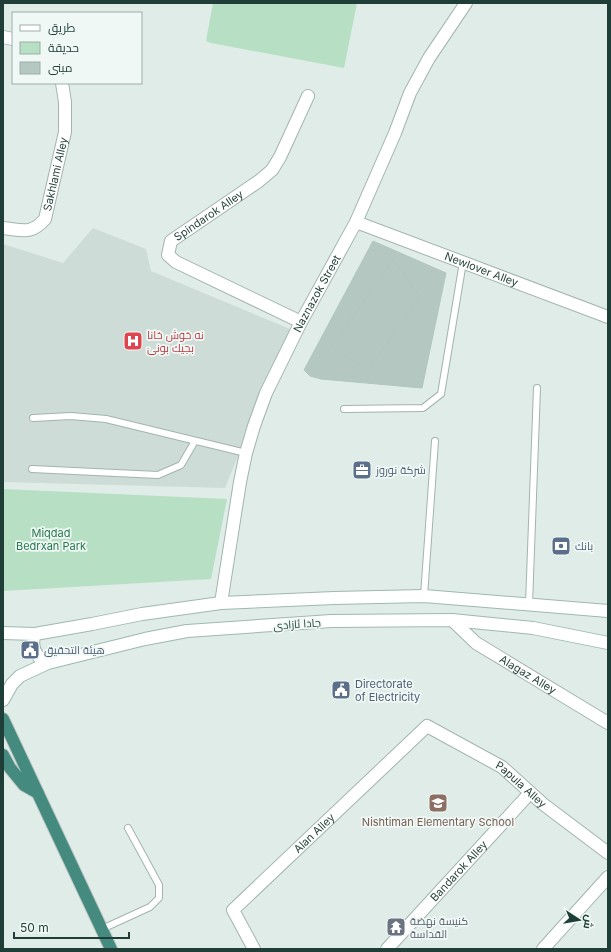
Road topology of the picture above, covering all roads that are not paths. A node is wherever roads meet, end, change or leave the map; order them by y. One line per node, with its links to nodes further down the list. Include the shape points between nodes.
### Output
1 (466, 3): 4 (street, Naznazok Street, via 429,58 410,93)
2 (62, 84): 5 (street, Sakhlami Alley, via 65,132 45,219 38,228 27,231)
3 (308, 96): 8 (street, Spindarok Alley, via 272,170 171,241 168,255 176,262)
4 (356, 222): 6 (street, Newlover Alley); 8 (street, Naznazok Street)
5 (3, 228)
6 (463, 262): 7 (street, Newlover Alley); 10 (lane, via 441,394 423,408)
7 (608, 317)
8 (301, 322): 14 (street, Naznazok Street, via 266,393)
9 (537, 388): 18 (lane)
10 (344, 410)
11 (33, 418): 12 (lane, via 71,416 106,419)
12 (195, 441): 14 (lane); 15 (lane, via 181,465 158,475)
13 (436, 441): 16 (lane)
14 (246, 453): 17 (street, Naznazok Street)
15 (32, 469)
16 (424, 596): 17 (street); 18 (street)
17 (221, 603): 24 (street, via 142,614)
18 (529, 604): 19 (street)
19 (596, 610): 20 (street); 21 (street)
20 (608, 611)
21 (608, 616)
22 (452, 620): 25 (street, جادا ئازادی, via 533,628); 26 (street, جادا ئازادی, via 331,621 187,631); 29 (street, Alagaz Alley, via 476,643)
23 (3, 633): 24 (street)
24 (35, 634): 26 (street, via 32,641 36,655)
25 (608, 642)
26 (48, 663): 27 (street, جادا ئازادی, via 20,676)
27 (3, 700)
28 (3, 719): 32 (highway)
29 (608, 723)
30 (427, 726): 33 (street, Papula Alley, via 502,767); 39 (street, Alan Alley, via 233,910)
31 (3, 754): 32 (highway, via 10,768 24,785)
32 (38, 793): 37 (highway)
33 (530, 793): 35 (street, Papula Alley); 40 (street, Bandarok Alley)
34 (128, 828): 37 (lane, via 159,885 159,898 150,907)
35 (608, 854)
36 (608, 877): 41 (street)
37 (102, 929): 38 (highway)
38 (111, 949)
39 (254, 949)
40 (386, 949)
41 (544, 949)

